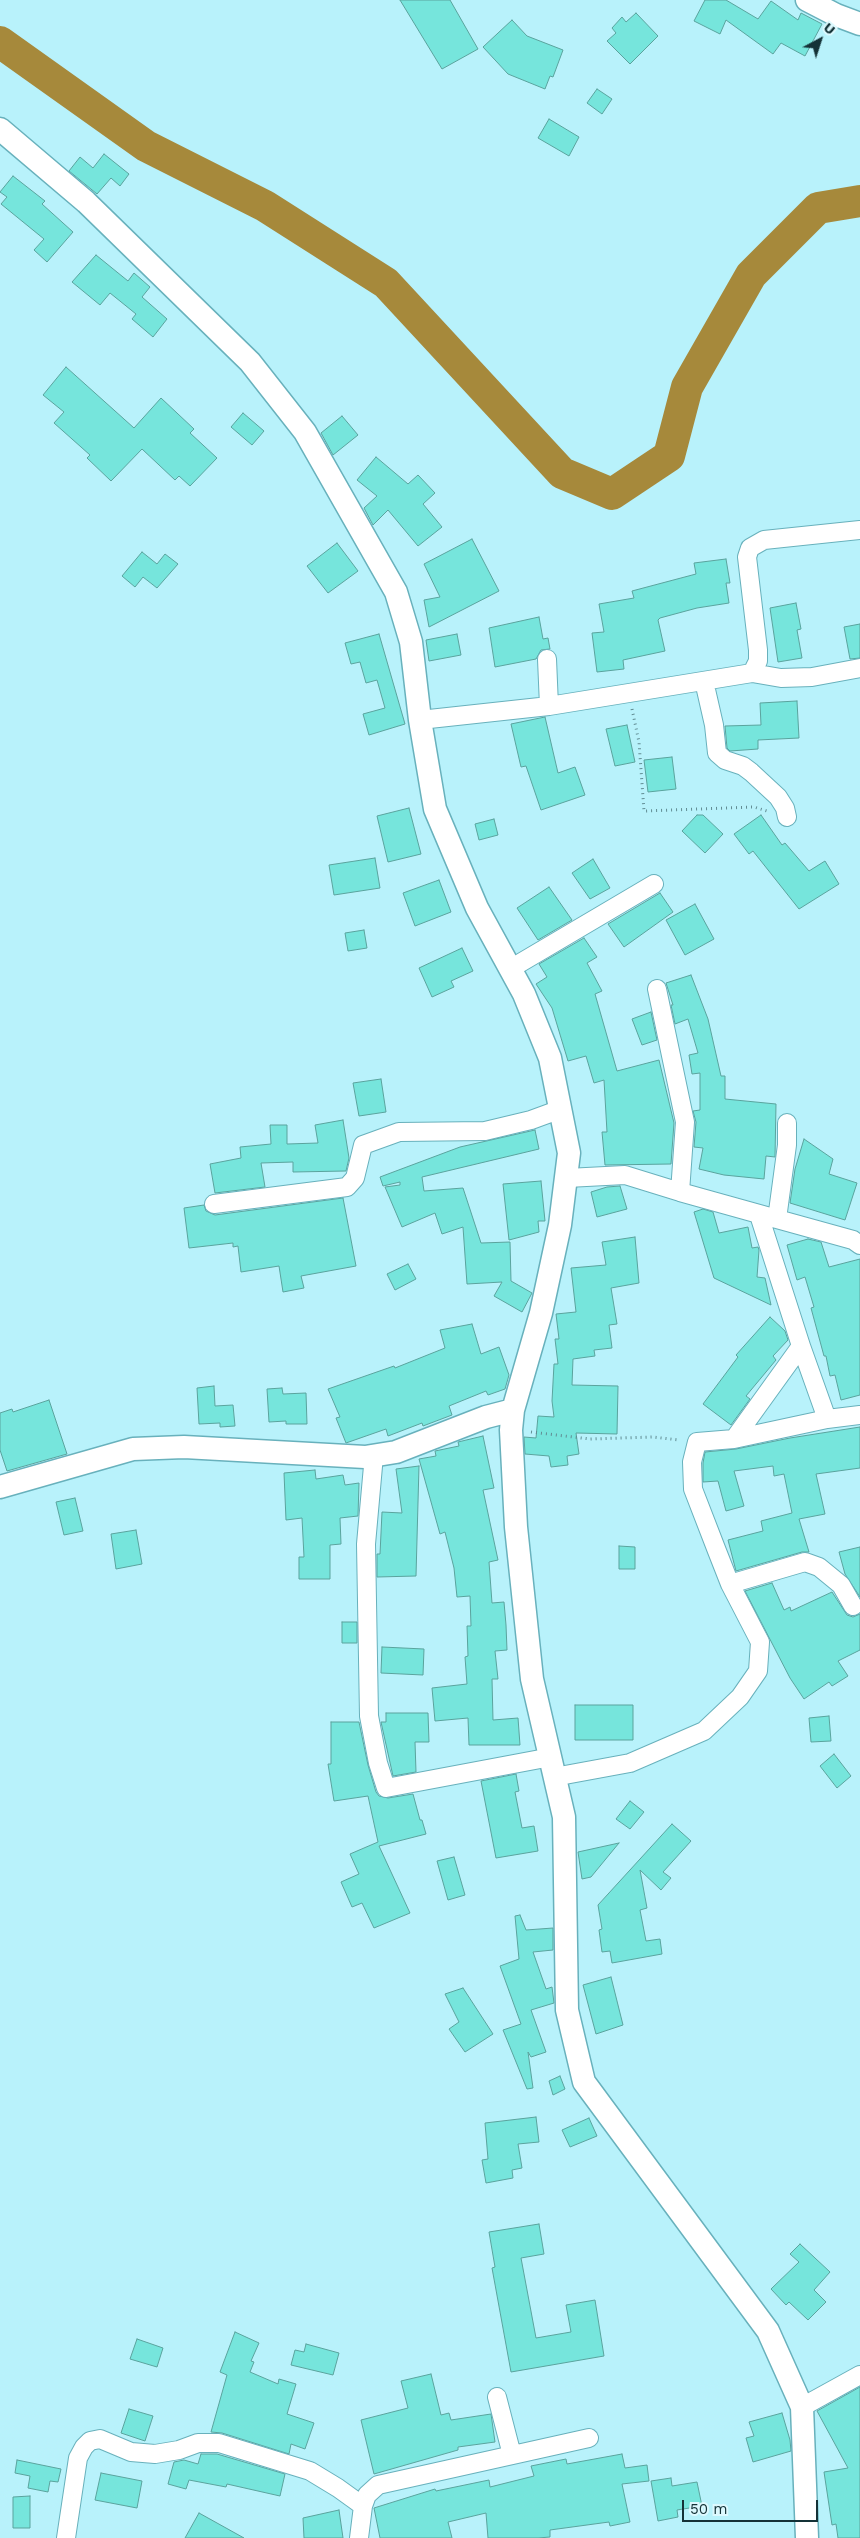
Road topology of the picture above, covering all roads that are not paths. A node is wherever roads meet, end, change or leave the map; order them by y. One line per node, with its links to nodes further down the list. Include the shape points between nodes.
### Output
1 (807, 0): 2 (street)
2 (860, 24)
3 (0, 129): 10 (street, via 86,202 250,362 305,432 396,592 411,642)
4 (860, 530): 7 (street, via 764,540 750,548 747,557 758,650 758,660)
5 (547, 659): 9 (street)
6 (860, 668): 7 (street, via 812,677 782,678)
7 (752, 673): 8 (street)
8 (704, 681): 9 (street); 11 (street, via 717,753 752,772 778,797)
9 (549, 706): 10 (street)
10 (420, 720): 13 (street, via 435,809 476,908)
11 (786, 817)
12 (654, 884): 13 (street)
13 (510, 969): 15 (street, via 524,994 550,1058)
14 (657, 989): 18 (street, via 685,1122)
15 (561, 1109): 17 (street, via 568,1153); 19 (street, via 485,1131 399,1132 363,1145 355,1178 347,1187)
16 (787, 1123): 21 (street)
17 (567, 1178): 18 (street, via 625,1175); 26 (street, via 541,1313)
18 (680, 1192): 20 (street)
19 (214, 1204)
20 (759, 1215): 21 (street); 23 (street)
21 (777, 1219): 22 (street)
22 (860, 1244)
23 (801, 1346): 25 (street); 27 (street)
24 (860, 1415): 25 (street)
25 (827, 1419): 27 (street)
26 (512, 1420): 28 (street, via 486,1417 396,1452); 32 (street, via 516,1527 532,1679)
27 (734, 1440): 30 (street, via 697,1442 692,1462 693,1489)
28 (374, 1455): 29 (street, via 184,1447 133,1449); 32 (street, via 366,1544 369,1716 386,1788)
29 (0, 1487)
30 (730, 1584): 31 (street, via 805,1562 819,1567 840,1585); 32 (street, via 760,1642 758,1671 740,1697 704,1731 630,1763)
31 (853, 1606)
32 (553, 1767): 35 (street, via 564,1817 567,2010 584,2082 768,2331)
33 (860, 2375): 35 (street)
34 (497, 2397): 37 (street)
35 (802, 2406): 41 (street)
36 (589, 2438): 37 (street)
37 (512, 2455): 38 (street, via 378,2486 367,2494)
38 (363, 2506): 39 (street, via 310,2471 219,2443 198,2443 155,2454 130,2452 100,2439 90,2441 78,2458); 40 (street)
39 (66, 2538)
40 (359, 2538)
41 (807, 2538)

